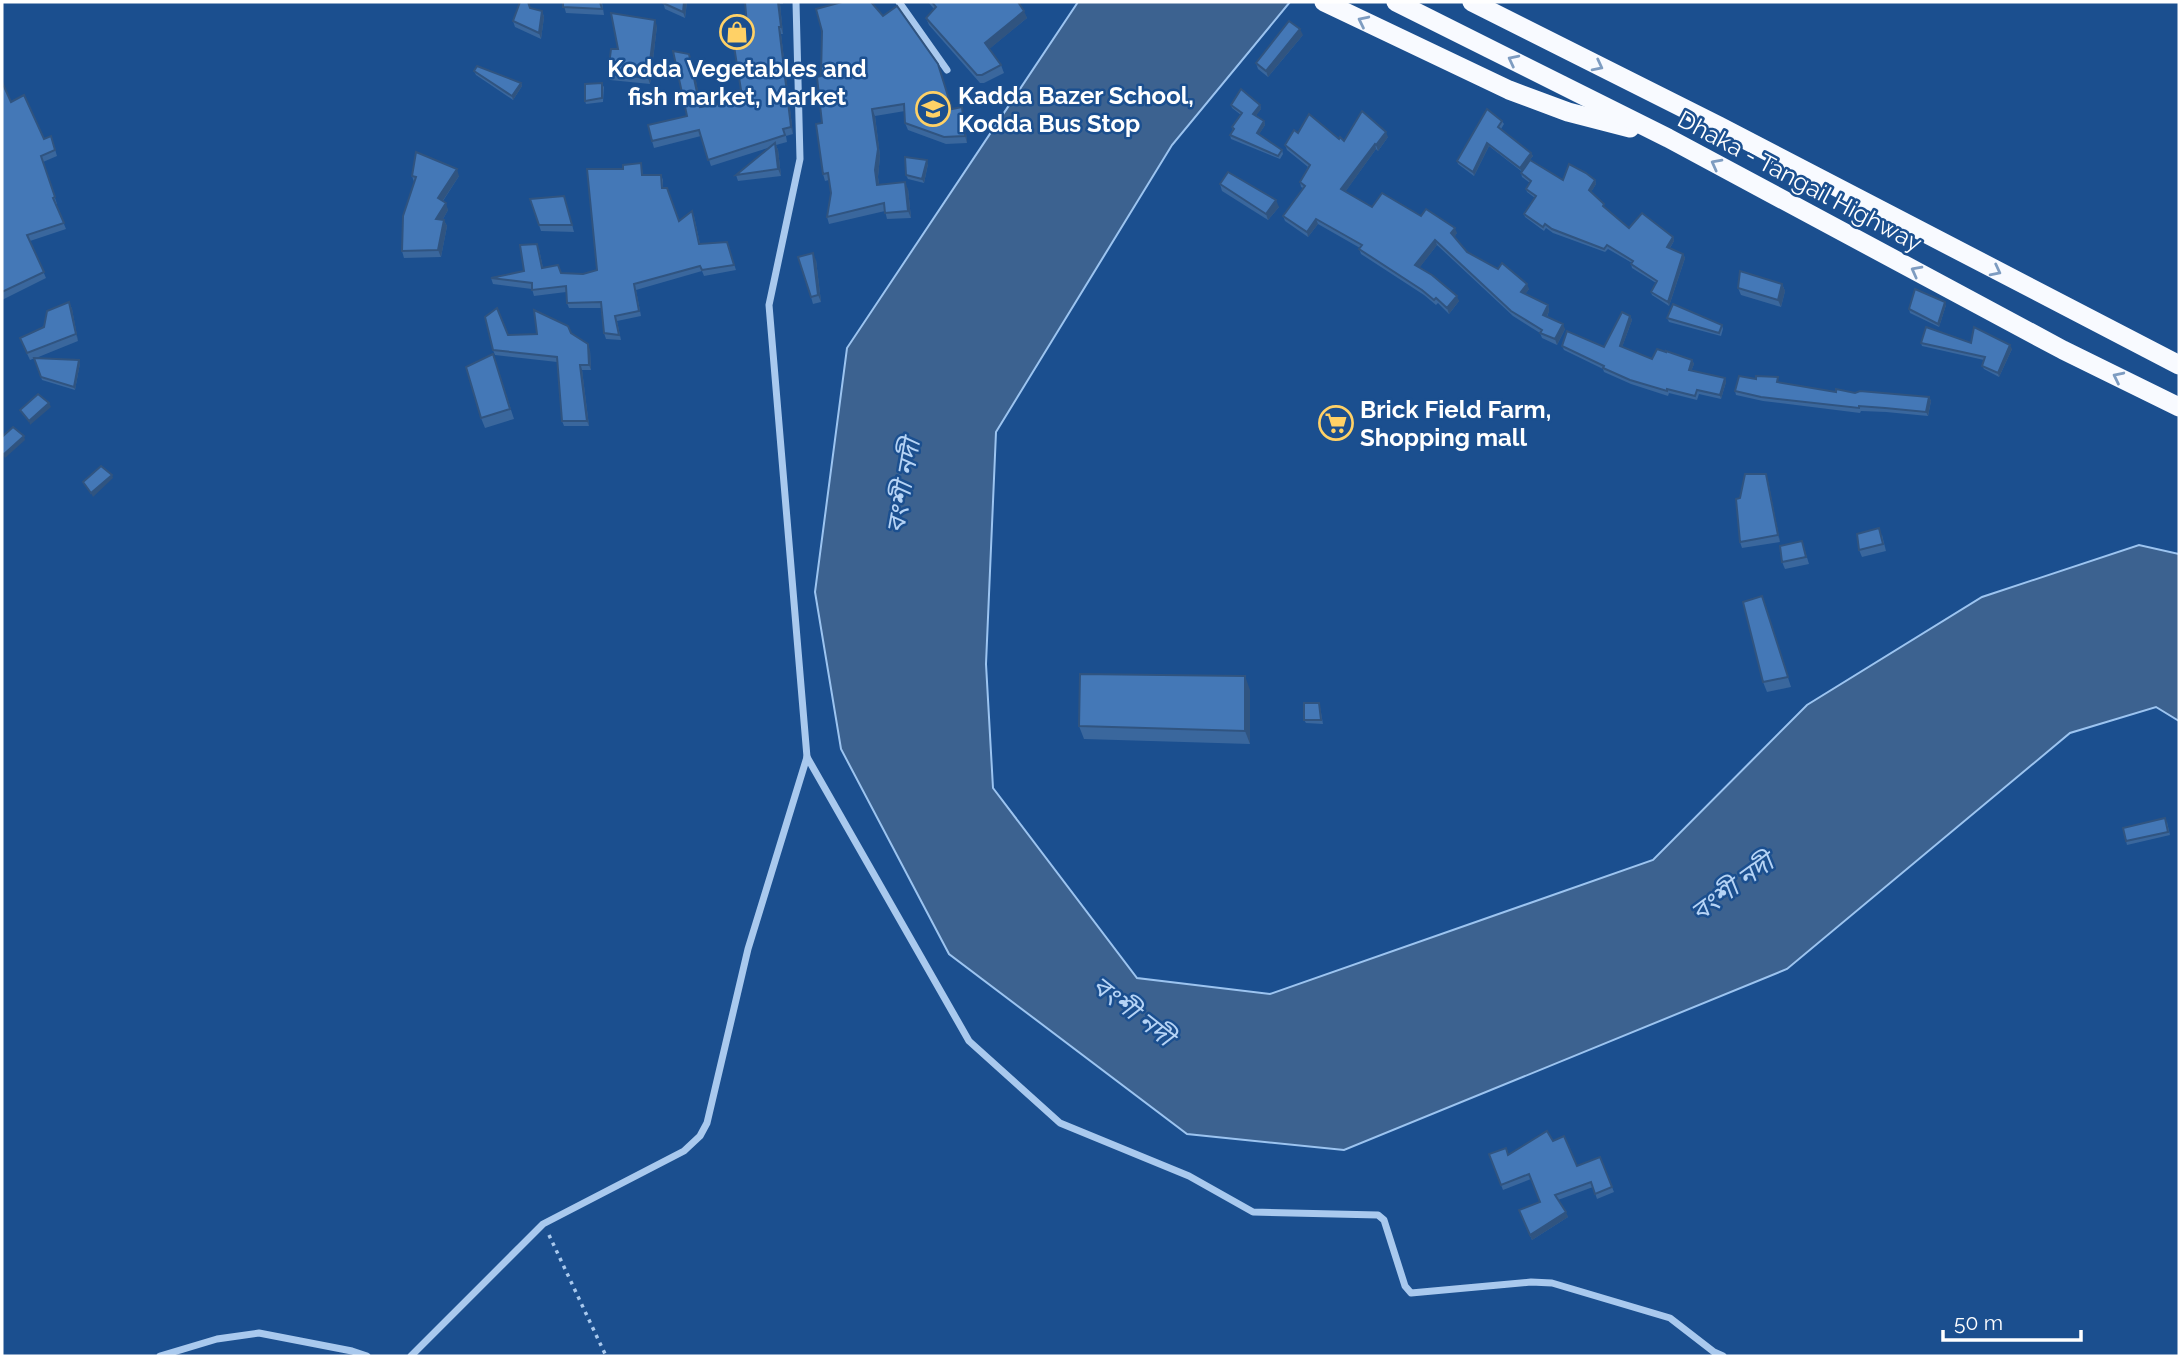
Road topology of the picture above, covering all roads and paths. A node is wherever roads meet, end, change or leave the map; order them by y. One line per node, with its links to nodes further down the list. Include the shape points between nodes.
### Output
1 (796, 2): 10 (street, via 800,159 769,305)
2 (899, 2): 6 (street)
3 (1324, 2): 7 (highway, one-way to 3, via 1568,112 1509,90)
4 (1396, 2): 7 (highway, Dhaka - Tangail Highway, one-way to 4)
5 (1472, 2): 8 (highway, Dhaka - Tangail Highway, one-way to 8)
6 (947, 70)
7 (1668, 138): 9 (highway, Dhaka - Tangail Highway, one-way to 7, via 2063,350)
8 (2179, 365)
9 (2179, 407)
10 (807, 757): 11 (street, via 748,949 704,1129 684,1151); 16 (street, via 969,1041 1060,1123 1189,1176 1253,1212 1378,1215 1384,1220 1411,1293 1552,1283 1670,1318)
11 (544, 1224): 14 (street); 15 (path)
12 (160, 1356): 13 (street, via 217,1339 259,1334)
13 (367, 1356)
14 (411, 1356)
15 (606, 1356)
16 (1723, 1356)

